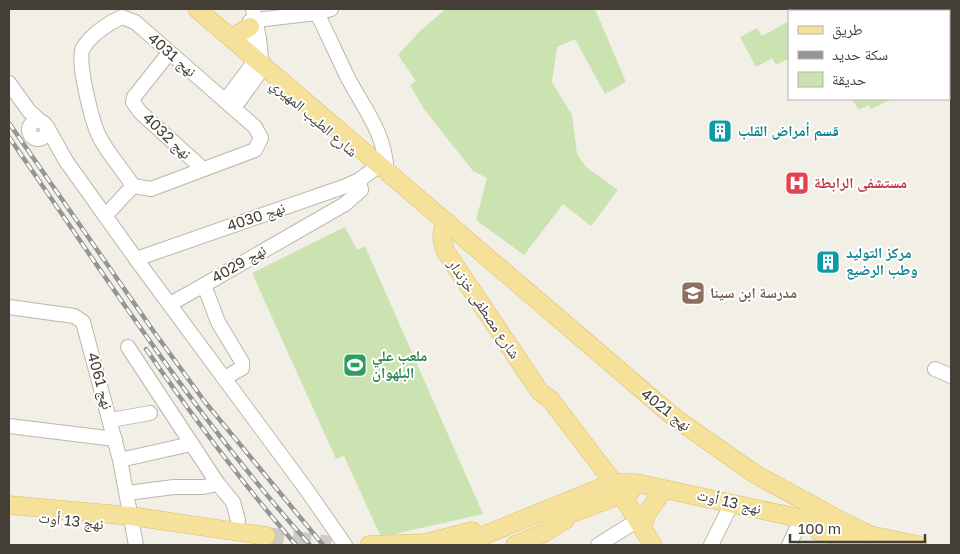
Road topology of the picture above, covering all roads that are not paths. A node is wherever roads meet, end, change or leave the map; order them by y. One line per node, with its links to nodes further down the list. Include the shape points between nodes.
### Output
1 (185, 9): 8 (main road, شارع الطيب المهيري)
2 (197, 9): 6 (main road, شارع الطيب المهيري)
3 (331, 9): 4 (street)
4 (317, 13): 5 (street); 18 (street, via 348,78 381,136 386,151)
5 (253, 16): 6 (main road, via 243,33); 8 (street)
6 (231, 38): 8 (main road, شارع الطيب المهيري)
7 (169, 53): 12 (street, نهج 4031); 17 (street, نهج 4032, via 133,102); 20 (street, نهج 4031, via 131,19 122,17 98,32 81,54 100,139)
8 (256, 64): 12 (street); 18 (main road, شارع الطيب المهيري)
9 (9, 75): 13 (street)
10 (9, 82): 13 (street)
11 (9, 94): 13 (street)
12 (230, 105): 17 (street, نهج 4031, via 259,132 258,147)
13 (18, 106): 14 (street); 15 (street)
14 (44, 124): 15 (street, via 31,123); 16 (street)
15 (31, 134): 16 (street)
16 (66, 161): 21 (street)
17 (203, 169): 20 (street, نهج 4031, via 151,189)
18 (380, 171): 19 (street, نهج 4030); 22 (main road, شارع الطيب المهيري)
19 (359, 180): 23 (street, نهج 4030); 24 (street, نهج 4029, via 361,190 345,204)
20 (134, 186): 21 (street)
21 (106, 216): 23 (street)
22 (445, 225): 40 (main road, شارع مصطفى خزندار, via 441,237 446,252 540,392 550,399); 45 (main road, نهج 4021, via 634,400 713,457); 50 (main road, نهج 4021, via 675,418)
23 (136, 259): 25 (street)
24 (204, 285): 25 (street); 30 (street, نهج 4029, via 218,322 242,362 242,368)
25 (170, 304): 30 (street)
26 (9, 307): 32 (street, نهج 4061, via 80,318)
27 (128, 347): 35 (street)
28 (951, 368): 29 (street, via 935,369)
29 (951, 376)
30 (224, 378): 52 (street)
31 (150, 413): 32 (street)
32 (111, 420): 34 (street, نهج 4061)
33 (9, 426): 34 (street)
34 (115, 439): 36 (street, نهج 4061)
35 (191, 444): 36 (street); 37 (street)
36 (120, 460): 38 (street, نهج 4061)
37 (218, 484): 38 (street); 44 (street, via 233,502)
38 (127, 493): 46 (street, نهج 4061)
39 (660, 495): 40 (main road, نهج 13 أوت, via 636,491); 42 (main road, نهج 13 أوت); 47 (main road)
40 (600, 496): 45 (main road, نهج 13 أوت, via 636,483); 47 (main road, شارع مصطفى خزندار); 53 (main road, via 569,496 447,539); 54 (main road); 55 (main road); 56 (main road, via 544,533)
41 (9, 505): 46 (main road, نهج 13 أوت)
42 (728, 510): 48 (main road, نهج 13 أوت); 60 (street)
43 (9, 515): 46 (main road, نهج 13 أوت)
44 (238, 520)
45 (820, 521): 50 (main road, نهج 13 أوت)
46 (132, 522): 49 (main road); 51 (street, نهج 4061)
47 (636, 526): 57 (street); 58 (main road); 59 (main road)
48 (798, 526): 50 (main road, نهج 13 أوت); 61 (street)
49 (264, 540)
50 (862, 542): 62 (main road, نهج 4021)
51 (136, 545)
52 (345, 545)
53 (369, 545)
54 (460, 545)
55 (489, 545)
56 (515, 545)
57 (598, 545)
58 (642, 545)
59 (654, 545)
60 (711, 545)
61 (789, 545)
62 (918, 545)

